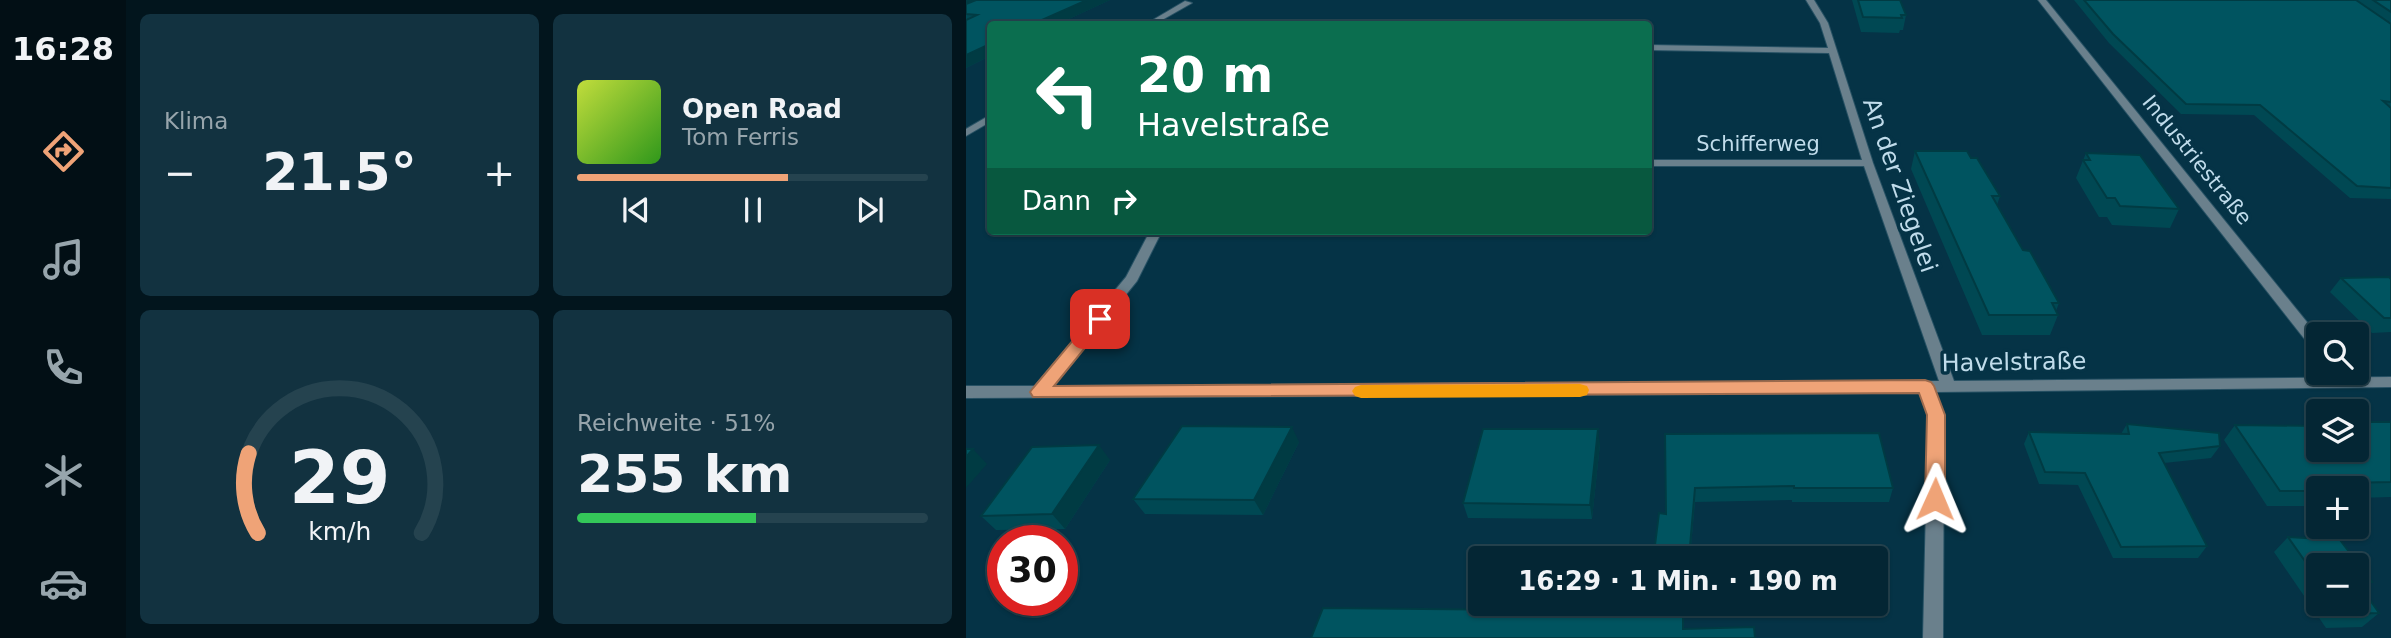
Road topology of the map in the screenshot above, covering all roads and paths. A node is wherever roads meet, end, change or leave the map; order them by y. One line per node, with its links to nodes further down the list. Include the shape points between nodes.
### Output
1 (1810, 0): 6 (street, An der Ziegelei, via 1824,23)
2 (2042, 0): 12 (street, Industriestraße)
3 (1188, 3): 4 (street)
4 (1155, 21)
5 (1652, 47): 6 (street)
6 (1831, 51): 10 (street, An der Ziegelei)
7 (987, 120): 8 (street)
8 (966, 133)
9 (1652, 163): 10 (street, Schifferweg)
10 (1868, 163): 17 (street, An der Ziegelei)
11 (1154, 235): 18 (street, via 1132,278)
12 (2306, 330)
13 (2306, 378): 17 (street, Havelstraße)
14 (2369, 380): 15 (street, Havelstraße)
15 (2391, 382)
16 (1925, 386): 17 (street, Havelstraße); 18 (street, Havelstraße); 20 (street, via 1936,415)
17 (1948, 386)
18 (1039, 392): 19 (street, Havelstraße)
19 (966, 393)
20 (1933, 638)

